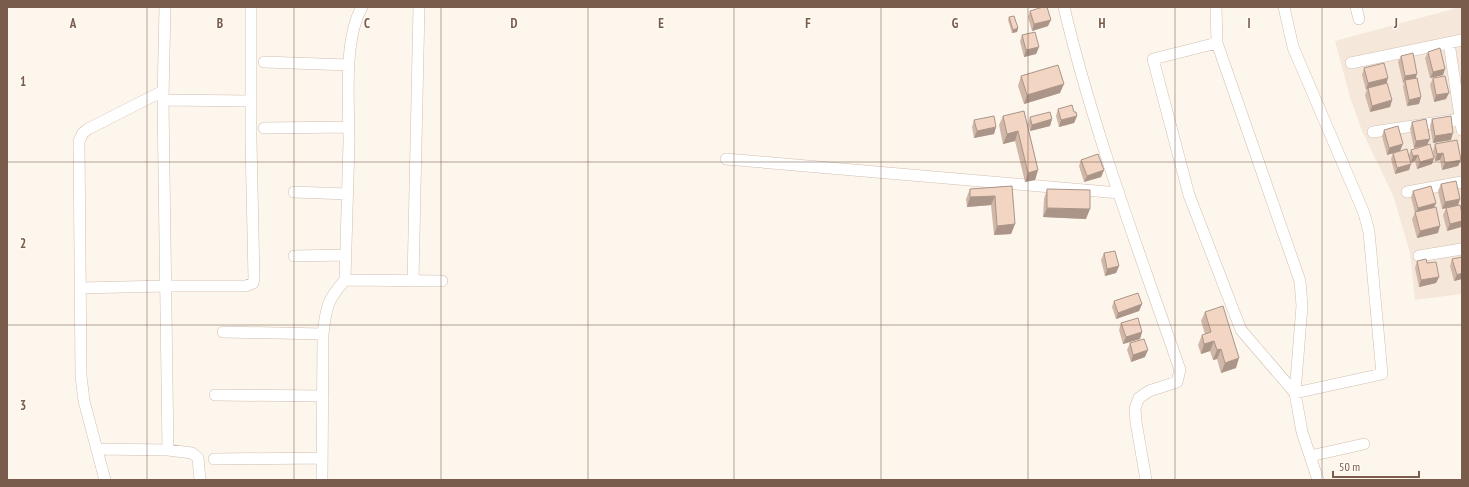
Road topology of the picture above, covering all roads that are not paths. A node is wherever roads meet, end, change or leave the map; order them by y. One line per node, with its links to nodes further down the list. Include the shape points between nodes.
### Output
1 (166, 7): 16 (street)
2 (251, 7): 17 (street)
3 (362, 7): 15 (street, via 356,17)
4 (419, 7): 33 (street)
5 (1064, 7): 26 (street, via 1075,52)
6 (1216, 7): 11 (street)
7 (1284, 7): 39 (street, via 1294,47 1364,213 1369,232 1382,374)
8 (1356, 7): 9 (street)
9 (1359, 19)
10 (1462, 40): 12 (street)
11 (1217, 43): 39 (street, via 1300,280 1302,306); 39 (street, via 1153,59 1189,194 1241,330)
12 (1449, 43): 14 (street); 18 (street)
13 (264, 62): 15 (street)
14 (1351, 63)
15 (349, 65): 19 (street)
16 (163, 95): 17 (street); 35 (street); 36 (street, via 88,129 80,138)
17 (251, 101): 35 (street, via 253,283 246,286)
18 (1461, 124): 21 (street)
19 (349, 127): 20 (street); 27 (street)
20 (264, 128)
21 (1374, 132)
22 (726, 159): 26 (street)
23 (1462, 182): 25 (street)
24 (294, 192): 27 (street)
25 (1407, 192)
26 (1119, 193): 51 (street, via 1180,370 1177,382 1149,391 1139,398 1135,408)
27 (348, 194): 29 (street)
28 (1462, 250): 31 (street)
29 (345, 254): 30 (street); 32 (street)
30 (294, 256)
31 (1419, 256)
32 (345, 280): 33 (street); 38 (street, via 329,300)
33 (413, 281): 34 (street)
34 (442, 281)
35 (165, 286): 36 (street); 44 (street)
36 (80, 288): 43 (street, via 82,389)
37 (223, 332): 38 (street)
38 (323, 334): 41 (street)
39 (1295, 393): 45 (street, via 1302,432)
40 (215, 395): 41 (street)
41 (323, 396): 46 (street)
42 (1364, 444): 45 (street)
43 (97, 449): 44 (street); 48 (street)
44 (168, 450): 49 (street, via 196,455 200,467)
45 (1310, 456): 52 (street)
46 (322, 458): 47 (street); 50 (street)
47 (214, 459)
48 (106, 480)
49 (200, 480)
50 (322, 480)
51 (1146, 480)
52 (1318, 480)

